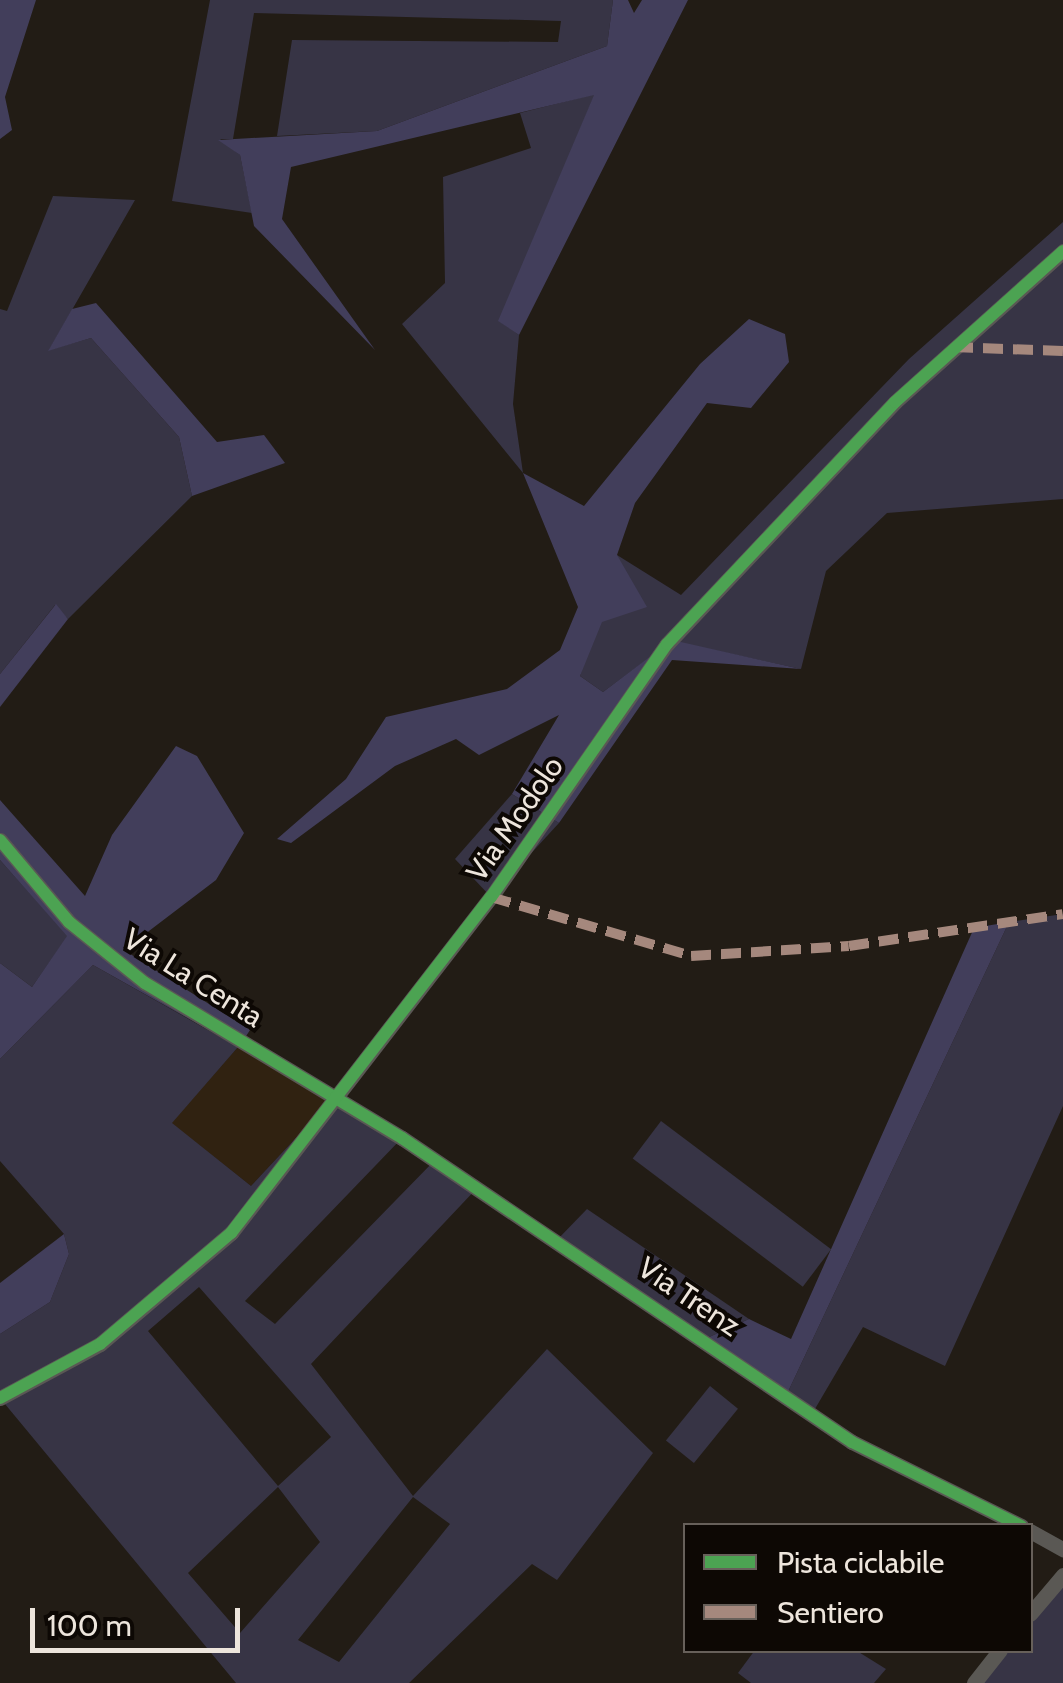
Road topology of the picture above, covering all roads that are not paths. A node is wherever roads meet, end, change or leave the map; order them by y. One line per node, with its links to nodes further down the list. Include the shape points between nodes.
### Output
1 (1063, 251): 3 (street, Via Modolo, via 896,402 686,622 492,898)
2 (0, 840): 3 (street, Via La Centa, via 108,956)
3 (336, 1095): 4 (street, Via Modolo, via 282,1178 152,1307); 5 (street, Via Trenz, via 852,1442)
4 (0, 1398)
5 (1015, 1523)
6 (1033, 1533): 7 (street)
7 (1063, 1548)
8 (1063, 1574): 9 (street)
9 (1033, 1610)
10 (998, 1653): 11 (street)
11 (974, 1683)

